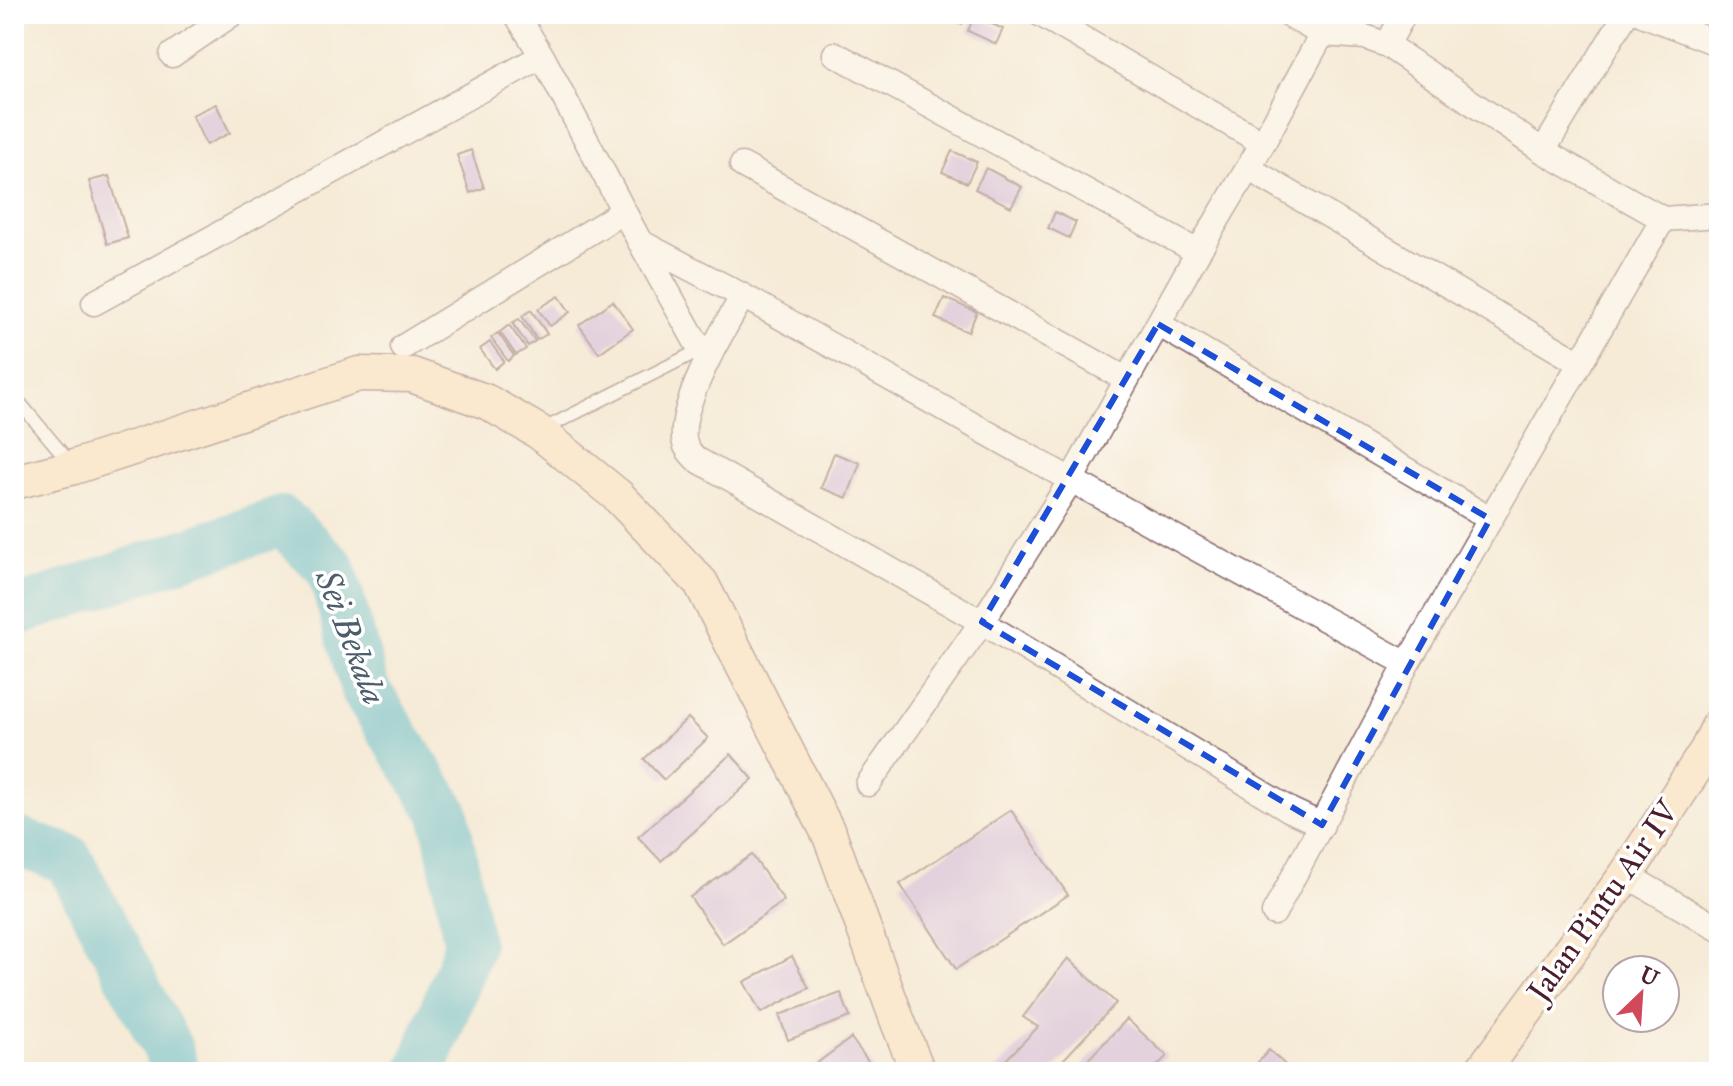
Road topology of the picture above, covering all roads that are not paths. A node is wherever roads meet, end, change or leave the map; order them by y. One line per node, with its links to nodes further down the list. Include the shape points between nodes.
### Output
1 (232, 14): 12 (street)
2 (516, 14): 13 (street)
3 (1040, 14): 14 (street)
4 (1287, 14): 8 (street)
5 (1404, 14): 10 (street)
6 (1626, 14): 15 (street)
7 (1642, 14): 9 (street)
8 (1322, 34): 10 (street, via 1365,37); 14 (street)
9 (1719, 44)
10 (1387, 45): 15 (street)
11 (835, 54): 22 (street)
12 (172, 55)
13 (542, 56): 18 (street); 24 (street)
14 (1263, 143): 17 (street)
15 (1543, 151): 20 (street)
16 (742, 165): 29 (street)
17 (1248, 168): 22 (street); 28 (street)
18 (624, 211): 21 (street); 26 (street)
19 (1719, 215): 20 (street)
20 (1663, 219): 28 (street)
21 (640, 242): 23 (street); 27 (street)
22 (1198, 252): 25 (street)
23 (743, 296): 27 (street); 33 (street)
24 (94, 303)
25 (1158, 324): 29 (street); 35 (street)
26 (403, 347)
27 (703, 355): 31 (lane); 36 (street, via 684,434 696,459)
28 (1580, 363): 35 (street)
29 (1126, 379): 33 (street)
30 (14, 396): 32 (lane)
31 (539, 432): 32 (main road, via 487,402 412,375 359,374); 44 (main road, via 618,496 701,583 830,836)
32 (74, 467): 34 (main road)
33 (1071, 480): 36 (street); 37 (street)
34 (14, 482)
35 (1490, 519): 37 (street)
36 (982, 622): 39 (street); 40 (street)
37 (1407, 664): 40 (street)
38 (1719, 725): 41 (main road, Jalan Pintu Air IV)
39 (868, 784)
40 (1322, 825): 42 (street)
41 (1626, 875): 43 (street); 45 (main road, Jalan Pintu Air IV)
42 (1274, 913)
43 (1719, 929)
44 (918, 1072)
45 (1481, 1072)

